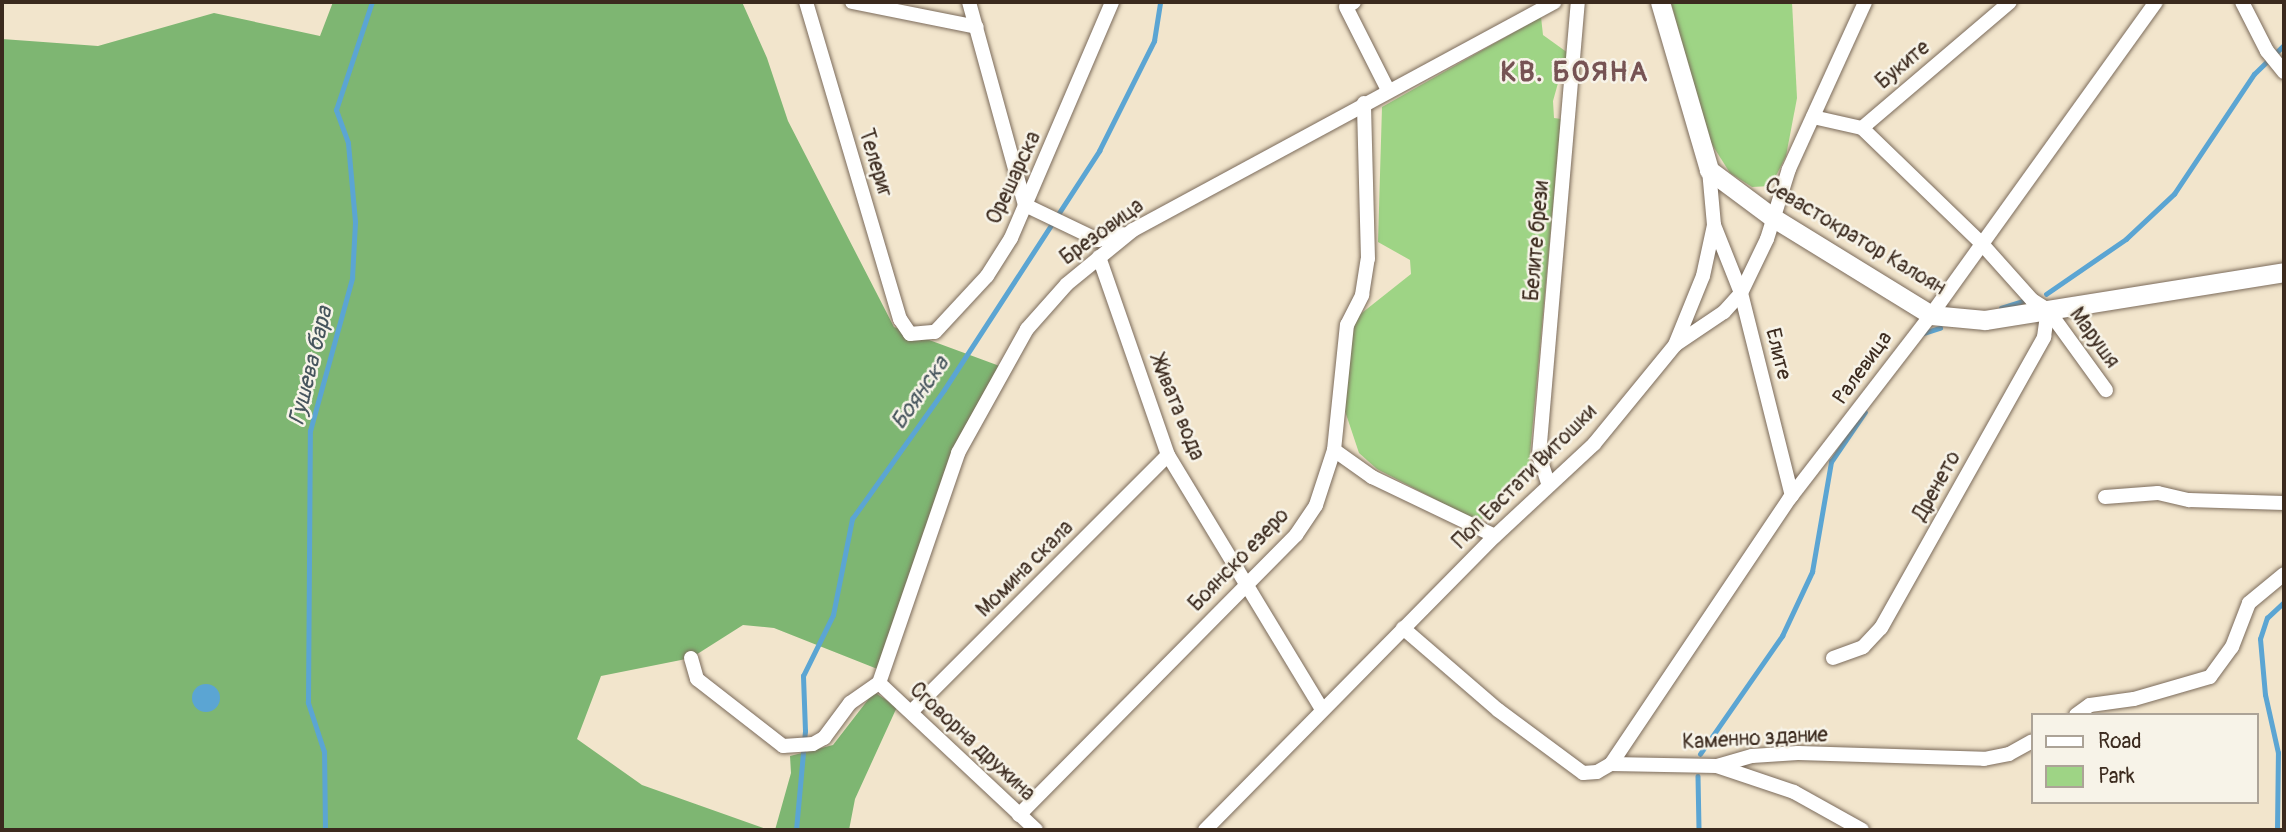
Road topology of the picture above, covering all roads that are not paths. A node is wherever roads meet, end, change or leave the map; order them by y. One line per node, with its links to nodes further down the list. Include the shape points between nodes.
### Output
1 (806, 2): 30 (street, Телериг, via 900,319)
2 (852, 2): 13 (street)
3 (970, 2): 13 (street)
4 (1112, 2): 20 (street, Орешарска)
5 (1554, 2): 15 (street, Брезовица)
6 (1578, 2): 35 (street, Белите брези, via 1539,455)
7 (1660, 2): 19 (main road)
8 (1865, 2): 17 (street, Поп Евстати Витошки)
9 (2010, 2): 18 (street, Буките)
10 (2156, 2): 24 (street, Ралевица)
11 (2242, 2): 14 (street)
12 (1350, 4): 15 (street)
13 (977, 27): 20 (street)
14 (2281, 68)
15 (1388, 90): 16 (street, Брезовица)
16 (1364, 103): 23 (street, Брезовица); 33 (street, Боянско езеро, via 1368,258 1363,295 1347,325)
17 (1813, 117): 18 (street); 21 (street, Поп Евстати Витошки)
18 (1862, 128): 24 (street, Марушя)
19 (1709, 170): 21 (main road, Севастократор Калоян); 22 (street)
20 (1025, 205): 23 (street, via 1098,240); 30 (street, Орешарска, via 987,276 935,332)
21 (1772, 216): 27 (street, Поп Евстати Витошки, via 1767,239); 29 (main road, Севастократор Калоян)
22 (1714, 225): 27 (street, Елите); 31 (street, via 1703,276)
23 (1133, 230): 25 (street, Брезовица)
24 (1982, 244): 28 (street, Марушя, via 2032,300); 29 (street, Ралевица)
25 (1099, 257): 34 (street, Живата вода); 45 (street, Брезовица, via 1027,328 958,453)
26 (2284, 272): 28 (main road, Севастократор Калоян)
27 (1741, 293): 31 (street, Поп Евстати Витошки, via 1724,312); 36 (street, Елите)
28 (2048, 310): 29 (main road, Севастократор Калоян, via 1985,320); 32 (street, Марушя); 44 (street, Дренето, via 2044,337 1881,628 1863,647)
29 (1931, 315): 36 (street, Ралевица)
30 (911, 334)
31 (1675, 345): 35 (street, Поп Евстати Витошки, via 1594,444)
32 (2106, 390)
33 (1334, 450): 39 (street, via 1372,477); 41 (street, Боянско езеро, via 1307,520)
34 (1168, 455): 41 (street, Живата вода); 47 (street, Момина скала)
35 (1548, 483): 39 (street, Поп Евстати Витошки)
36 (1792, 496): 50 (street, Ралевица)
37 (2105, 497): 38 (street, via 2158,493 2189,500)
38 (2284, 503)
39 (1495, 536): 42 (street, Поп Евстати Витошки)
40 (2284, 574): 48 (street, via 2249,603 2232,648 2210,677 2134,699 2090,705)
41 (1247, 582): 46 (street, Живата вода); 52 (street, Боянско езеро)
42 (1403, 628): 46 (street, Поп Евстати Витошки); 50 (street, Каменно здание, via 1578,771 1597,772)
43 (691, 658): 45 (street, via 697,679 783,746 813,744 824,738 850,704)
44 (1833, 658)
45 (879, 683): 47 (street, Сговорна дружина)
46 (1322, 709): 54 (street, Поп Евстати Витошки)
47 (911, 712): 52 (street, Сговорна дружина)
48 (2079, 713)
49 (2030, 742): 51 (street, Каменно здание, via 2009,754 1983,760 1798,753 1752,755)
50 (1611, 764): 51 (street, Каменно здание)
51 (1717, 766): 55 (street, via 1794,792)
52 (1019, 816): 53 (street, Сговорна дружина)
53 (1036, 830)
54 (1205, 830)
55 (1862, 830)

